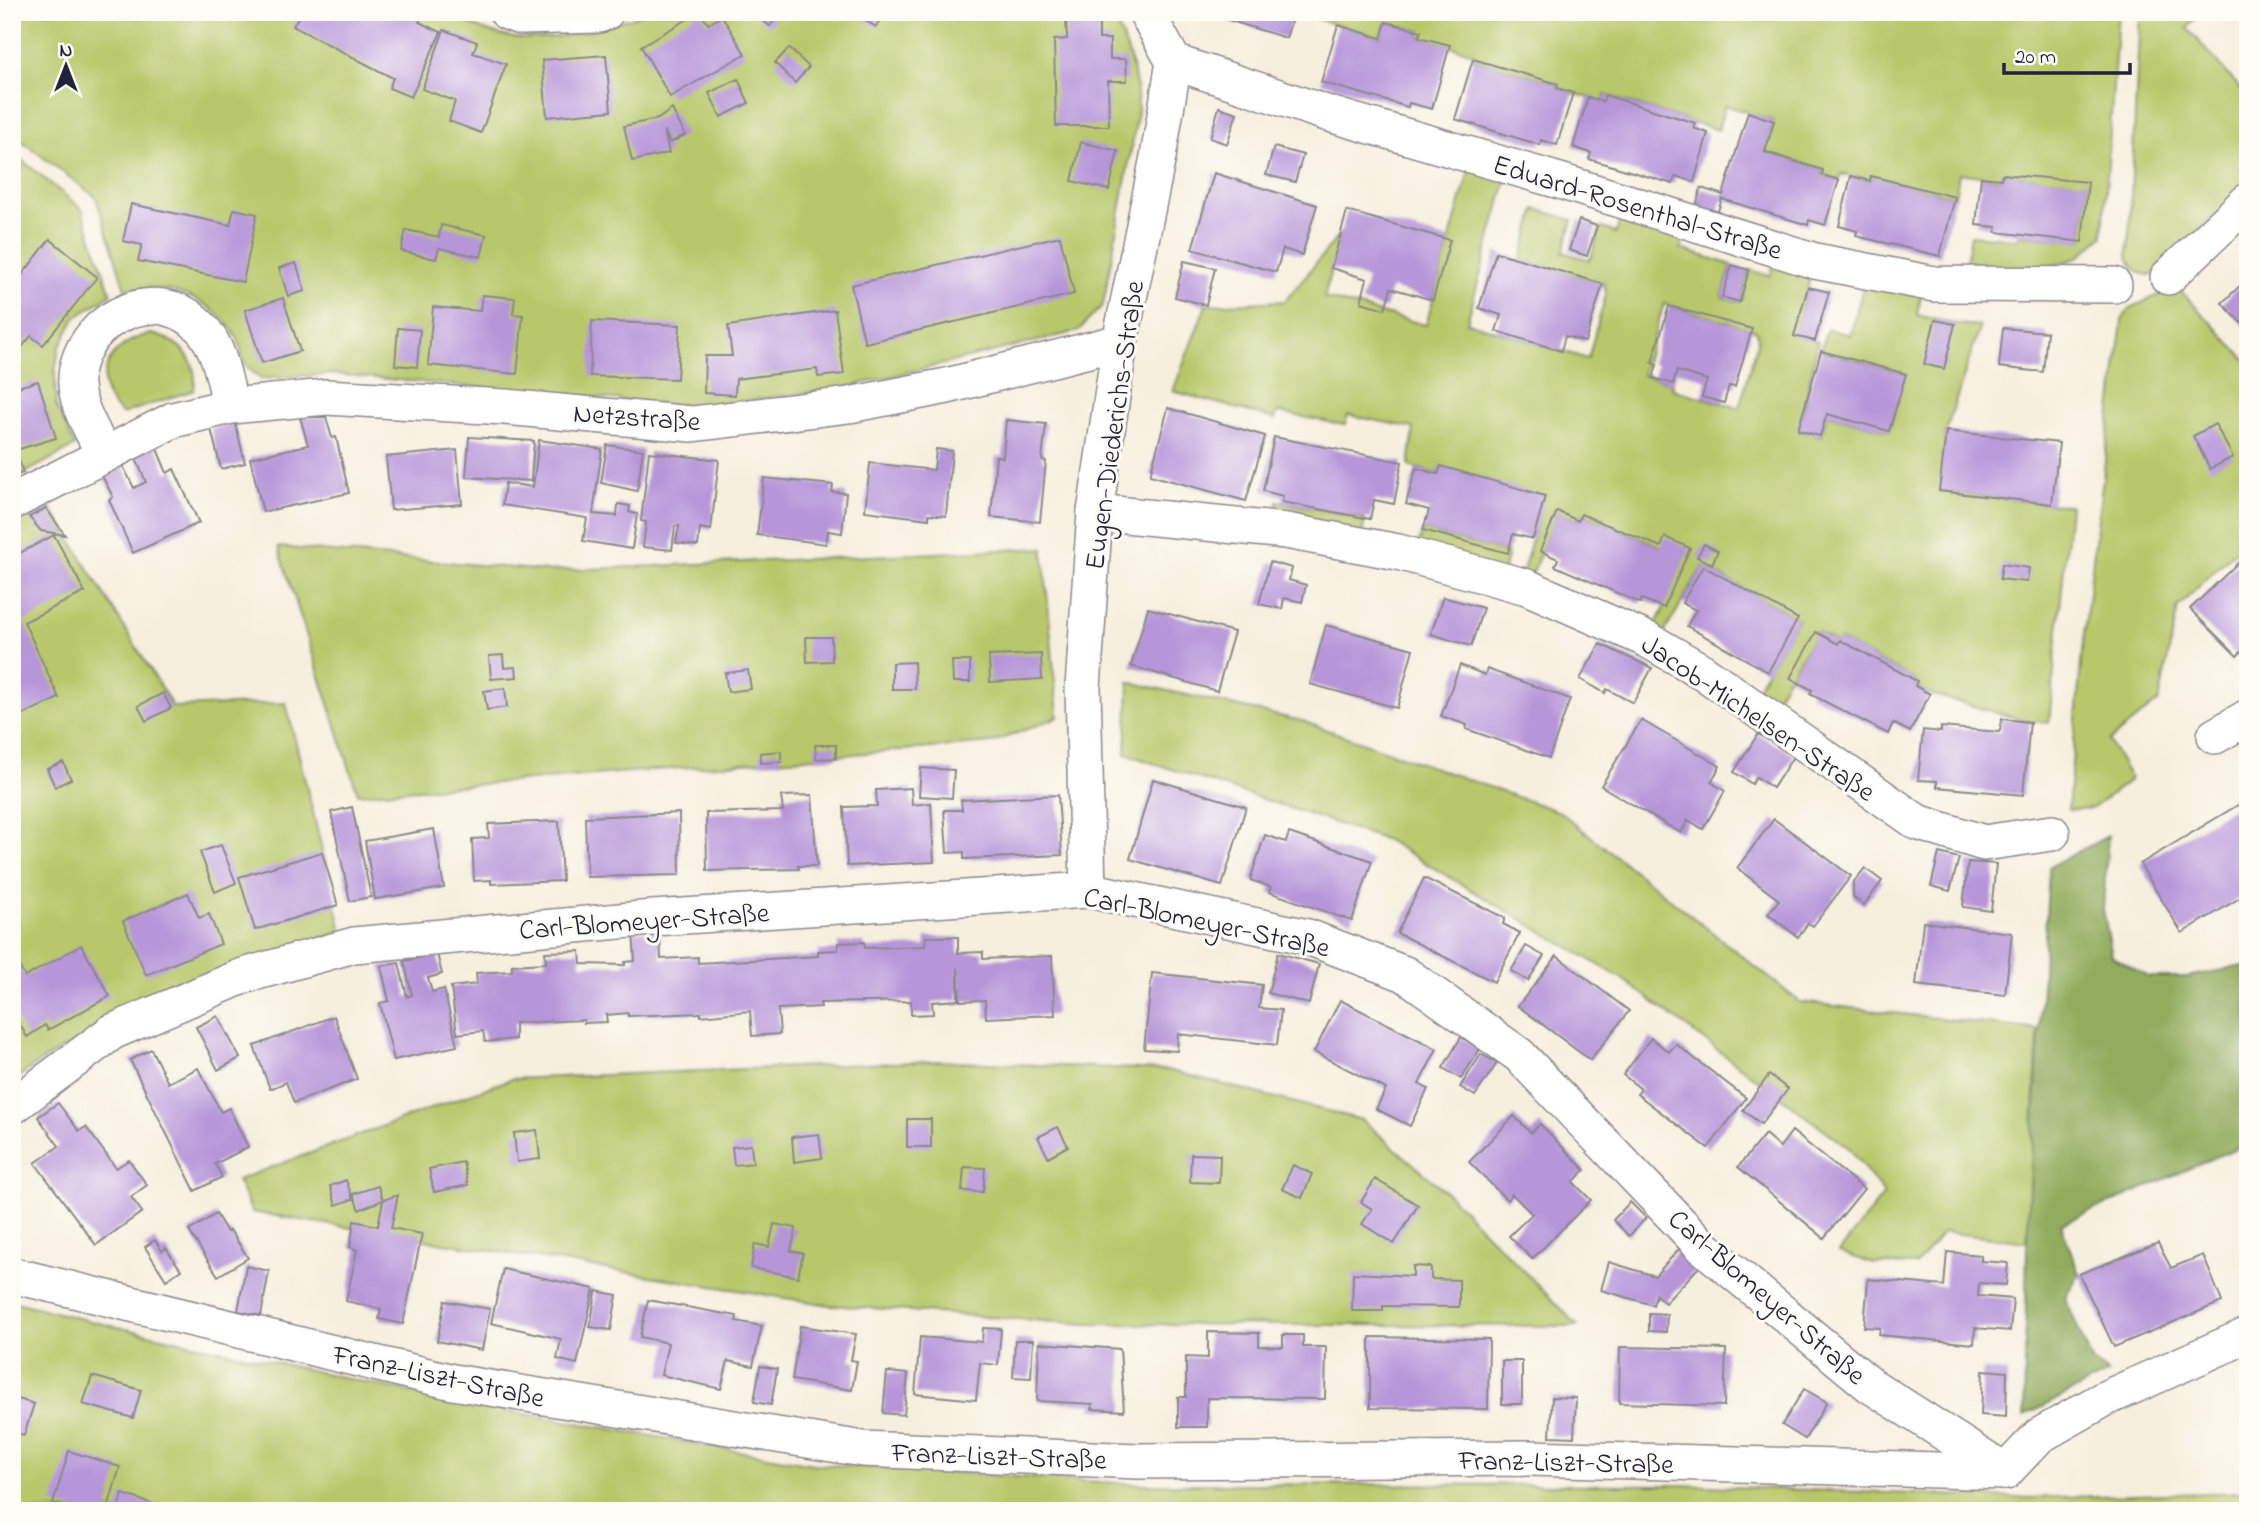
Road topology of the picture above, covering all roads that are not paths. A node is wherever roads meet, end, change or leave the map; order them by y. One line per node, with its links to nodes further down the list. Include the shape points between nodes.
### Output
1 (507, 12): 2 (street, via 520,17)
2 (606, 12)
3 (1146, 12): 4 (street)
4 (1174, 62): 7 (street, Eduard-Rosenthal-Straße, via 1336,116 1815,261 1934,284); 8 (street, Eugen-Diederichs-Straße)
5 (2248, 201): 6 (street)
6 (2168, 277)
7 (2114, 285)
8 (1120, 342): 9 (street, Netzstraße, via 947,386 692,424 326,397); 12 (street, Eugen-Diederichs-Straße)
9 (231, 406): 10 (street, Netzstraße, via 173,420); 10 (street, via 216,350 203,329 160,307 136,308 113,316 94,331 81,353 76,377 79,400)
10 (104, 454): 11 (street, Netzstraße)
11 (12, 502)
12 (1094, 512): 15 (street, Jacob-Michelsen-Straße, via 1286,531 1398,552 1527,587 1648,640 1692,666 1917,822 1984,843); 16 (street, Eugen-Diederichs-Straße, via 1083,687)
13 (2248, 717): 14 (street)
14 (2215, 736)
15 (2052, 833)
16 (1088, 890): 17 (street, Carl-Blomeyer-Straße, via 653,918 354,944 243,976 112,1032); 20 (street, Carl-Blomeyer-Straße, via 1308,937 1405,974 1519,1055 1702,1246 1870,1385)
17 (12, 1107)
18 (12, 1275): 20 (street, Franz-Liszt-Straße, via 453,1382 863,1449 1137,1461 1530,1458)
19 (2248, 1335): 20 (street, via 2104,1399 2039,1436)
20 (2005, 1472)

